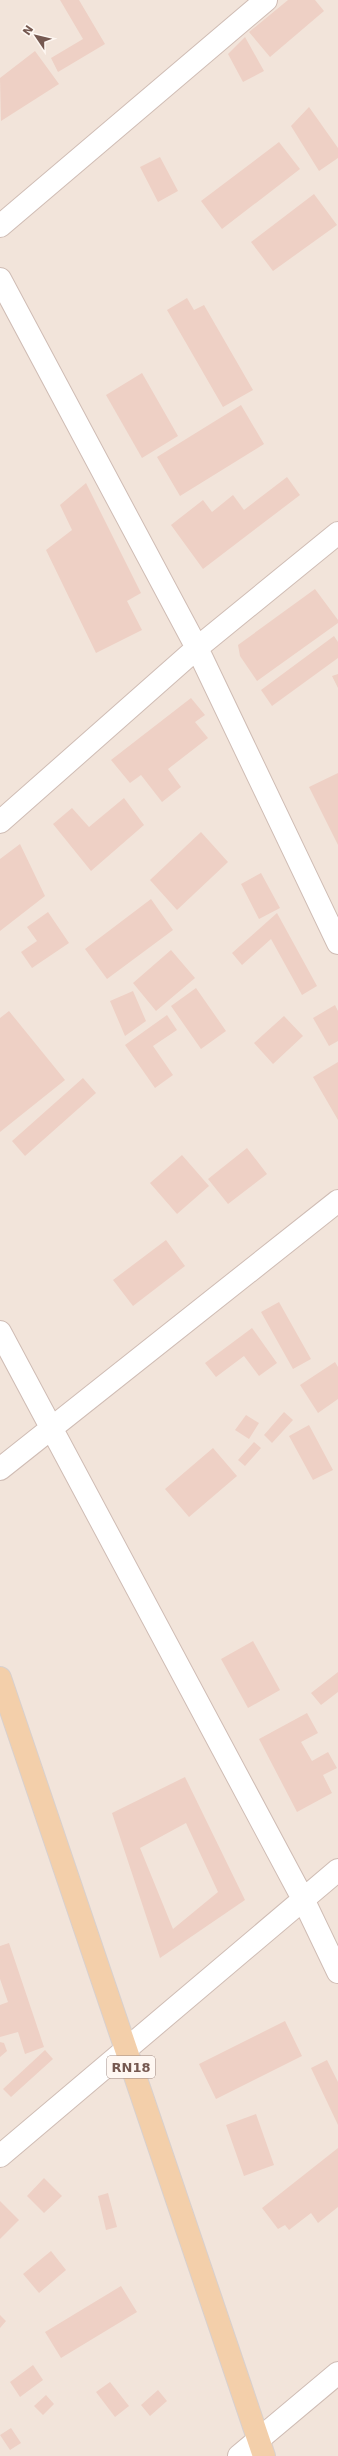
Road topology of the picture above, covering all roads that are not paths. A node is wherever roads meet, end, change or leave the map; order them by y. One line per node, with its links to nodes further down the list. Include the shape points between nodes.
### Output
1 (266, 0): 2 (street)
2 (0, 226)
3 (0, 279): 5 (street)
4 (338, 533): 5 (street)
5 (197, 648): 6 (street); 7 (street)
6 (0, 822)
7 (338, 943)
8 (338, 1201): 10 (street)
9 (0, 1332): 10 (street)
10 (51, 1429): 11 (street); 14 (street)
11 (0, 1469)
12 (0, 1678): 16 (main road, RN18)
13 (338, 1870): 14 (street)
14 (303, 1899): 15 (street); 16 (street)
15 (338, 1972)
16 (125, 2050): 17 (street); 19 (main road, RN18)
17 (0, 2156)
18 (338, 2373): 19 (street)
19 (262, 2448): 20 (street)
20 (239, 2456)

